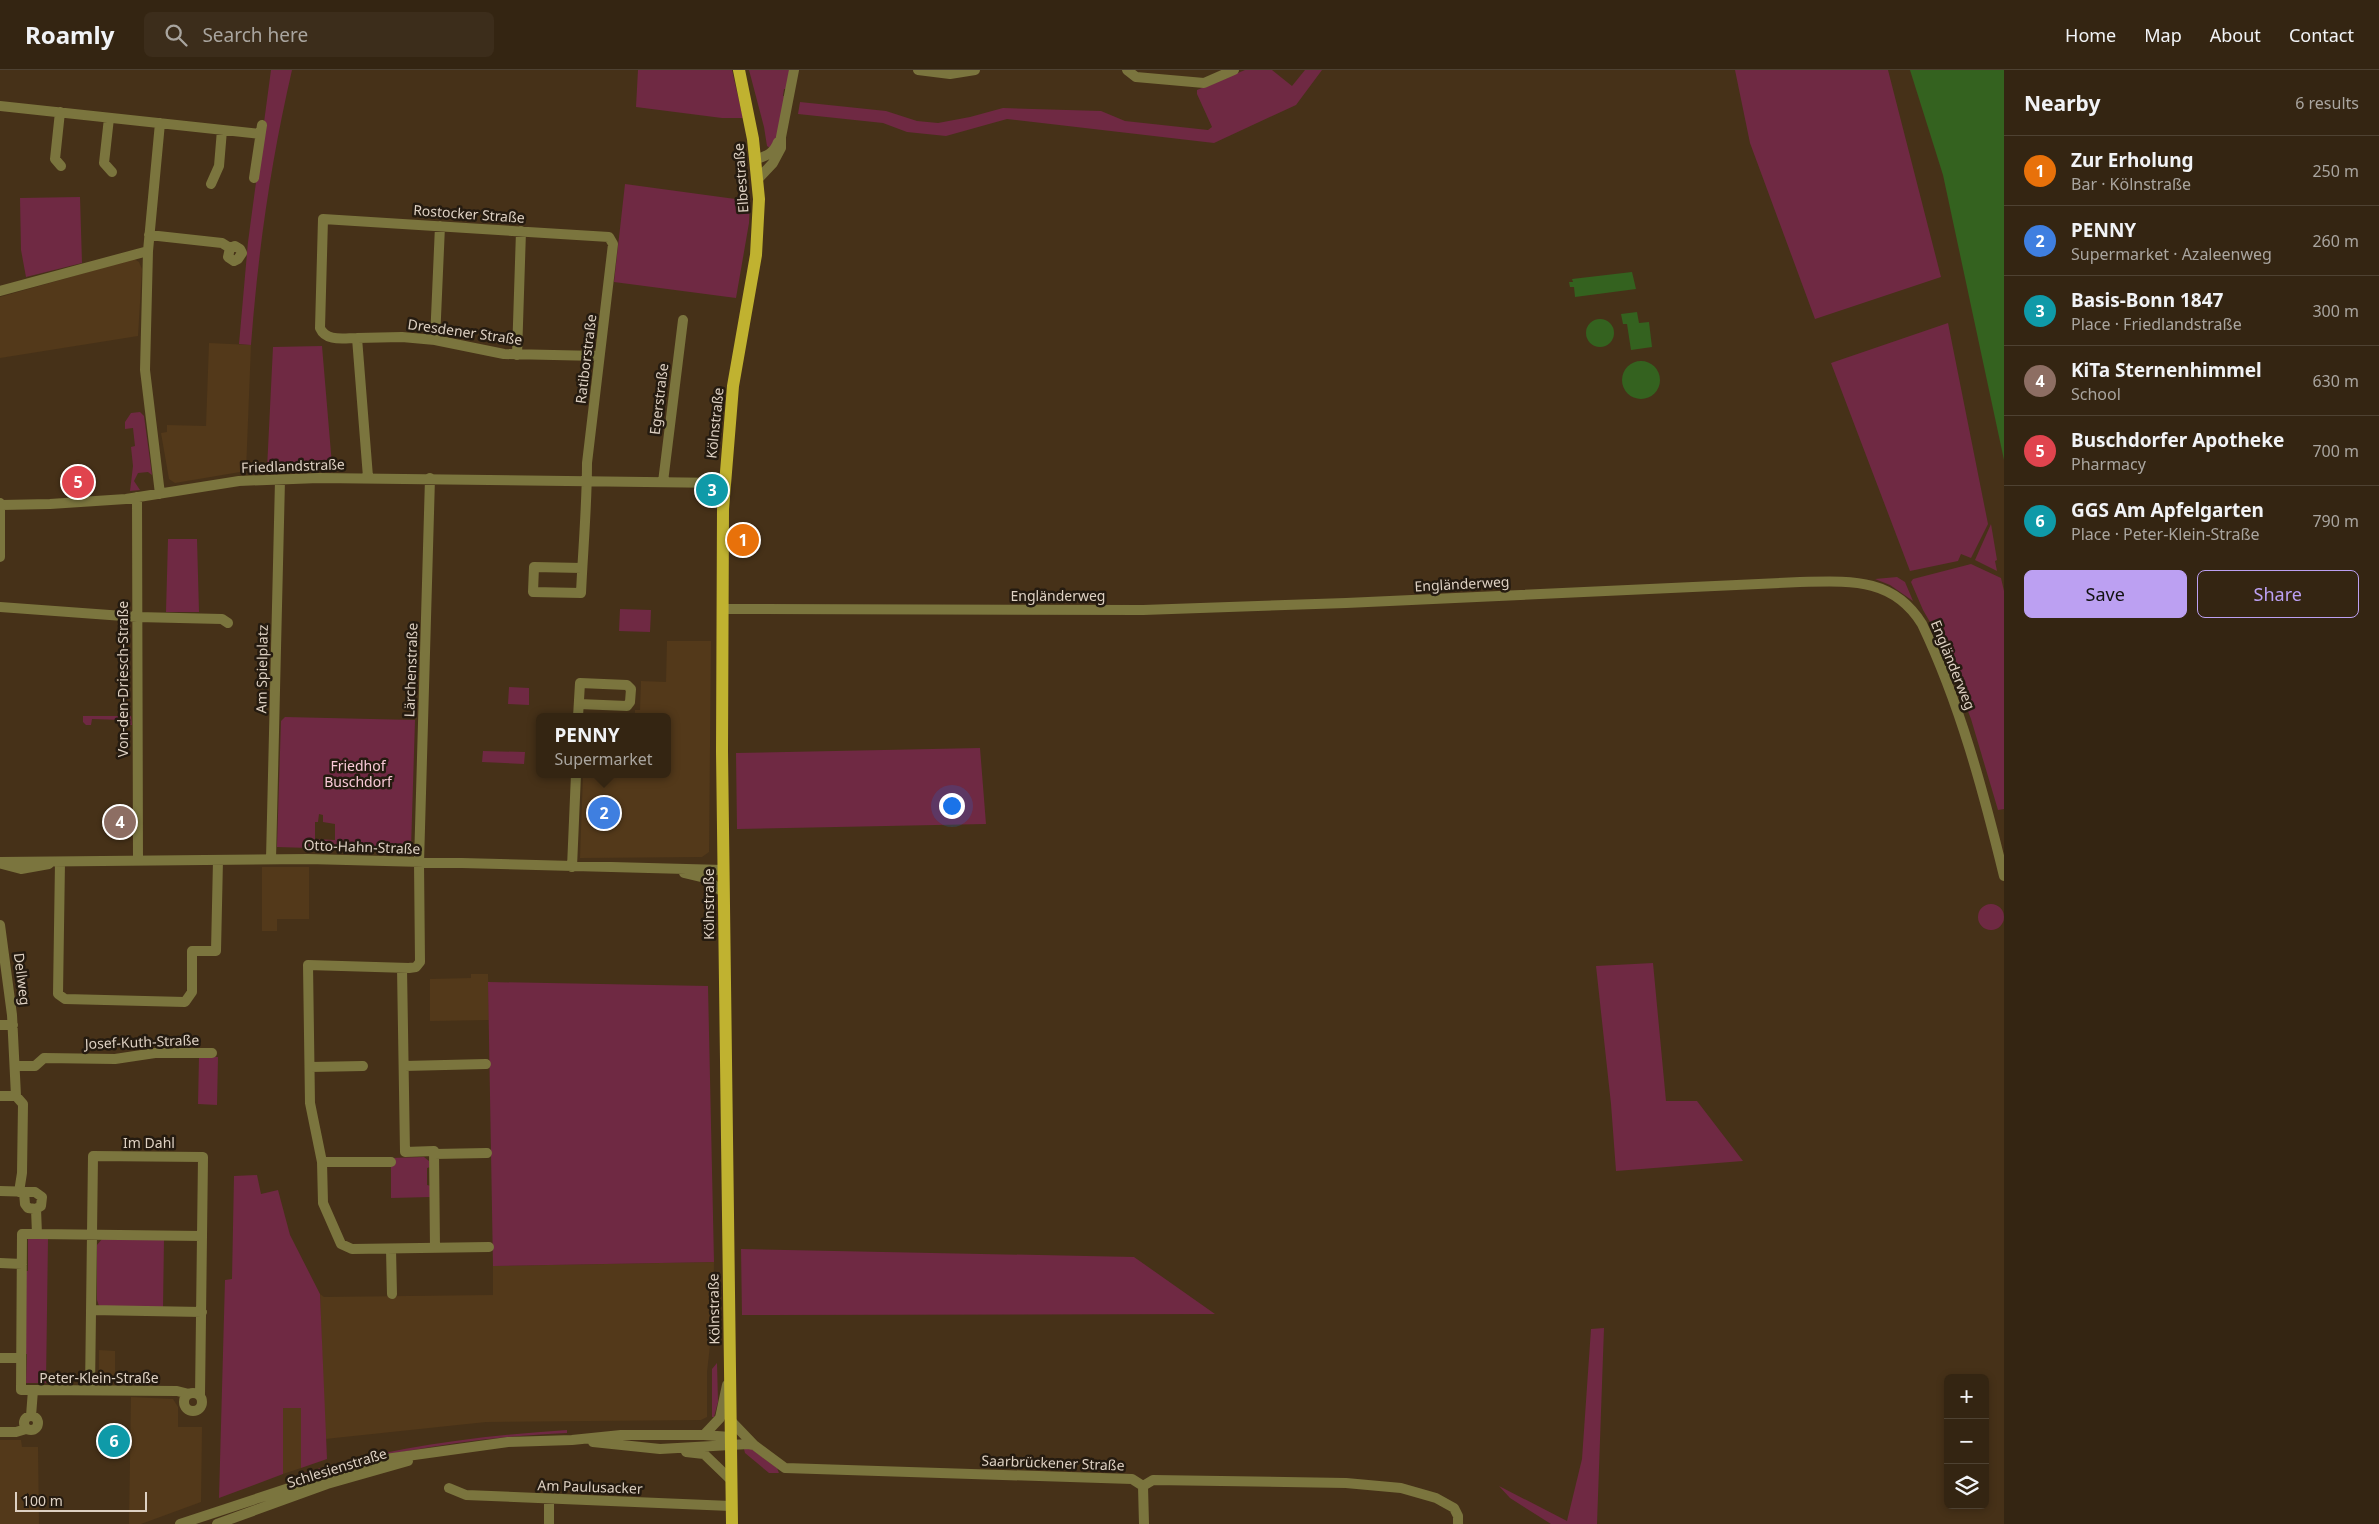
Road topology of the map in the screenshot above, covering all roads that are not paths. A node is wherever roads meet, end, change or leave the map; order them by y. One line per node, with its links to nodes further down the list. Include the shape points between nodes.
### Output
1 (739, 70): 13 (main road, Elbestraße)
2 (794, 70): 12 (street)
3 (918, 70): 4 (street, via 950,74)
4 (975, 70)
5 (1128, 70): 6 (street, via 1136,76 1204,82)
6 (1234, 70)
7 (0, 106): 8 (street)
8 (60, 112): 9 (street); 14 (street, via 55,159)
9 (110, 118): 10 (street); 15 (street, via 104,163)
10 (160, 123): 11 (street); 22 (street)
11 (222, 130): 16 (street, via 261,129); 18 (street, via 219,166)
12 (781, 137): 13 (street, via 775,150); 17 (street, via 778,156)
13 (756, 159): 17 (main road, Elbestraße)
14 (61, 166)
15 (112, 172)
16 (254, 178)
17 (758, 179): 26 (main road, Elbestraße, via 758,229)
18 (211, 184)
19 (324, 219): 20 (street, Rostocker Straße); 29 (street, Dresdener Straße, via 320,328 327,337)
20 (440, 226): 21 (street, Rostocker Straße); 30 (street)
21 (521, 231): 23 (street, Rostocker Straße, via 606,236); 31 (street)
22 (150, 236): 24 (street, via 222,243); 25 (street)
23 (612, 241): 32 (street, Ratiborstraße)
24 (230, 248)
25 (148, 251): 27 (street); 39 (street, via 145,370)
26 (750, 285): 38 (main road, Kölnstraße, via 733,386)
27 (0, 291)
28 (683, 320): 37 (street, Egerstraße)
29 (358, 338): 30 (street, Dresdener Straße); 33 (street)
30 (435, 340): 31 (street, Dresdener Straße)
31 (517, 355): 32 (street, Dresdener Straße)
32 (599, 356): 36 (street, Ratiborstraße)
33 (368, 477): 34 (street, Friedlandstraße); 35 (street, Friedlandstraße)
34 (430, 478): 36 (street, Friedlandstraße); 55 (street, Lärchenstraße)
35 (280, 480): 39 (street, Friedlandstraße, via 239,481); 51 (street, Am Spielplatz)
36 (587, 481): 37 (street, Friedlandstraße); 43 (street)
37 (663, 482): 38 (street, Friedlandstraße)
38 (724, 483): 45 (main road, Kölnstraße)
39 (160, 494): 40 (street, Friedlandstraße)
40 (137, 497): 41 (street, Friedlandstraße, via 50,504); 46 (street, Von-den-Driesch-Straße)
41 (1, 504): 42 (street)
42 (0, 556)
43 (582, 568): 43 (street, via 581,593 533,592 534,567)
44 (0, 607): 46 (street)
45 (722, 609): 59 (main road, Kölnstraße); 60 (street, Engländerweg, via 1144,610 1861,582 1897,596 1922,624 1966,735)
46 (136, 617): 47 (street, via 222,618); 53 (street, Von-den-Driesch-Straße)
47 (228, 623)
48 (579, 704): 48 (street, via 627,706 631,688 627,685 580,683); 49 (street)
49 (578, 713)
50 (576, 778): 57 (street)
51 (271, 859): 52 (street, Otto-Hahn-Straße); 55 (street, Otto-Hahn-Straße)
52 (218, 860): 53 (street, Otto-Hahn-Straße); 54 (street, via 216,951 192,951 192,992 185,1002 61,997 57,990)
53 (138, 861): 54 (street, Otto-Hahn-Straße)
54 (57, 862): 56 (street, Otto-Hahn-Straße)
55 (419, 862): 57 (street, Otto-Hahn-Straße); 63 (street, Lärchenstraße, via 420,962 416,967)
56 (0, 863)
57 (572, 867): 58 (street, Otto-Hahn-Straße)
58 (668, 869): 59 (street, Otto-Hahn-Straße); 61 (street, Otto-Hahn-Straße, via 705,878)
59 (724, 870): 61 (main road, Kölnstraße)
60 (2004, 876)
61 (724, 893): 94 (main road, Kölnstraße)
62 (0, 925): 65 (street, Dellweg)
63 (402, 968): 70 (street); 71 (street, via 308,965)
64 (0, 1025): 65 (street)
65 (13, 1025): 68 (street, Dellweg)
66 (212, 1053): 68 (street, Josef-Kuth-Straße, via 155,1053 115,1060 44,1058 35,1066)
67 (486, 1064): 70 (street)
68 (15, 1066): 73 (street, Dellweg)
69 (363, 1066): 71 (street)
70 (404, 1066): 75 (street, via 405,1152 434,1151)
71 (310, 1067): 76 (street, via 310,1103)
72 (0, 1096): 73 (street)
73 (16, 1096): 79 (street, Dellweg, via 23,1104)
74 (487, 1153): 75 (street)
75 (434, 1154): 85 (street)
76 (322, 1162): 77 (street); 86 (street, via 323,1203 340,1244 352,1249)
77 (391, 1162)
78 (0, 1192): 79 (street)
79 (21, 1192): 80 (street, via 26,1206); 80 (street, via 40,1195 42,1203)
80 (36, 1209): 81 (street)
81 (36, 1234): 82 (street); 88 (street, via 22,1234)
82 (92, 1234): 83 (street); 83 (street, Im Dahl, via 93,1156 203,1157); 90 (street, Im Dahl)
83 (202, 1236): 91 (street, Im Dahl)
84 (489, 1247): 85 (street)
85 (435, 1248): 86 (street)
86 (391, 1249): 89 (street)
87 (0, 1263): 88 (street)
88 (22, 1264): 93 (street)
89 (392, 1294)
90 (91, 1310): 91 (street); 96 (street, Im Dahl)
91 (202, 1312): 98 (street, Im Dahl)
92 (0, 1358): 93 (street)
93 (21, 1358): 95 (street, via 21,1390)
94 (730, 1372): 99 (main road, Kölnstraße); 101 (street, via 720,1418)
95 (33, 1390): 96 (street, Peter-Klein-Straße); 100 (street, Peter-Klein-Straße, via 31,1416 24,1420 26,1428)
96 (90, 1390): 97 (street, Peter-Klein-Straße, via 177,1391)
97 (189, 1394): 98 (street, Peter-Klein-Straße); 98 (street, via 184,1402 191,1410 201,1405)
98 (200, 1396)
99 (730, 1420): 103 (main road, Kölnstraße); 104 (street, Saarbrückener Straße)
100 (0, 1432)
101 (704, 1435): 102 (street, Schlesienstraße, via 621,1435); 103 (street, Schlesienstraße)
102 (572, 1440): 105 (street, Schlesienstraße, via 508,1442); 106 (street, Schlesienstraße)
103 (730, 1441): 104 (street); 106 (street, Schlesienstraße); 107 (main road, Kölnstraße)
104 (754, 1445): 108 (street, Saarbrückener Straße, via 785,1468 1132,1479)
105 (450, 1449): 111 (street, Schlesienstraße, via 370,1461); 113 (street, Schlesienstraße, via 327,1484)
106 (660, 1449): 107 (street, via 704,1454)
107 (731, 1480): 112 (main road, Kölnstraße)
108 (1143, 1486): 118 (street); 119 (street, via 1153,1480 1346,1483 1401,1488 1436,1498 1454,1508)
109 (449, 1488): 110 (street, Am Paulusacker, via 466,1495)
110 (549, 1500): 112 (street, Am Paulusacker); 116 (street)
111 (236, 1505): 113 (street); 114 (street, Schlesienstraße)
112 (731, 1506): 117 (main road, Kölnstraße)
113 (233, 1521): 115 (street, Schlesienstraße)
114 (180, 1524)
115 (218, 1524)
116 (548, 1524)
117 (732, 1524)
118 (1144, 1524)
119 (1458, 1524)

